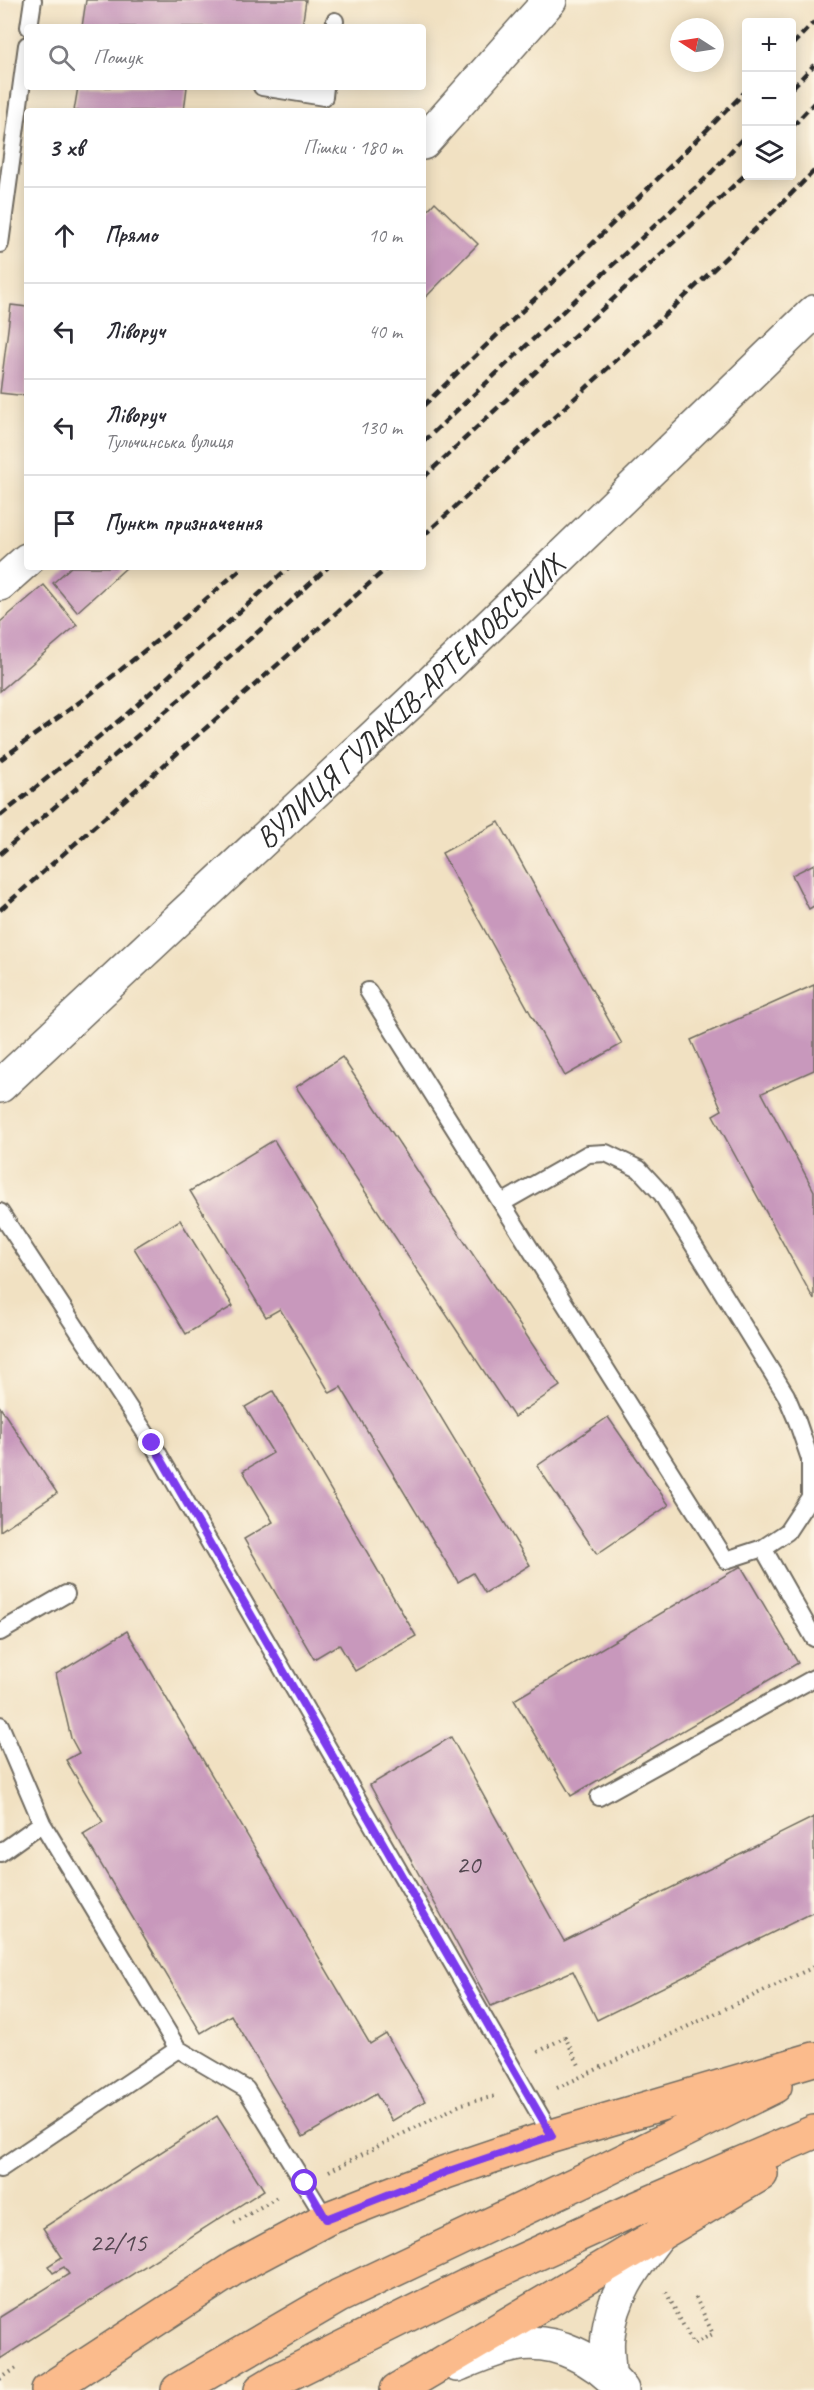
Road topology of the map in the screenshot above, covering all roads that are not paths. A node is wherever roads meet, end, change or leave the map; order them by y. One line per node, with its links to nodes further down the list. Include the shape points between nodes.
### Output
1 (33, 0): 3 (lane)
2 (550, 0): 7 (street)
3 (29, 24)
4 (24, 69): 8 (lane)
5 (281, 90): 6 (lane, via 324,97)
6 (325, 90)
7 (426, 140)
8 (0, 244)
9 (814, 312): 13 (street, ВУЛИЦЯ ГУЛАКІВ-АРТЕМОВСЬКИХ, via 412,701)
10 (24, 563): 11 (street)
11 (0, 584)
12 (368, 992): 14 (lane)
13 (0, 1086)
14 (502, 1203): 16 (lane, via 726,1560); 16 (lane, via 588,1154 606,1153 639,1168 662,1194 786,1395 810,1459 810,1497 787,1532)
15 (0, 1212): 29 (lane, via 152,1443)
16 (763, 1548): 19 (lane)
17 (66, 1594): 18 (lane)
18 (0, 1632)
19 (814, 1638)
20 (814, 1678): 22 (lane)
21 (0, 1725): 23 (lane)
22 (599, 1797)
23 (42, 1823): 24 (lane); 25 (lane)
24 (0, 1854)
25 (178, 2049): 31 (lane); 32 (lane, via 246,2090)
26 (814, 2059): 29 (main road)
27 (814, 2067): 36 (main road, via 339,2296)
28 (814, 2132): 37 (main road, via 466,2286)
29 (552, 2136): 32 (main road)
30 (814, 2142): 33 (main road)
31 (0, 2169)
32 (326, 2219): 35 (main road, via 236,2267)
33 (659, 2234): 34 (street, via 629,2273 615,2302 607,2338); 38 (main road)
34 (616, 2382): 38 (street, via 578,2354 549,2345 517,2344 485,2353)
35 (48, 2390)
36 (178, 2390)
37 (261, 2390)
38 (398, 2390)

